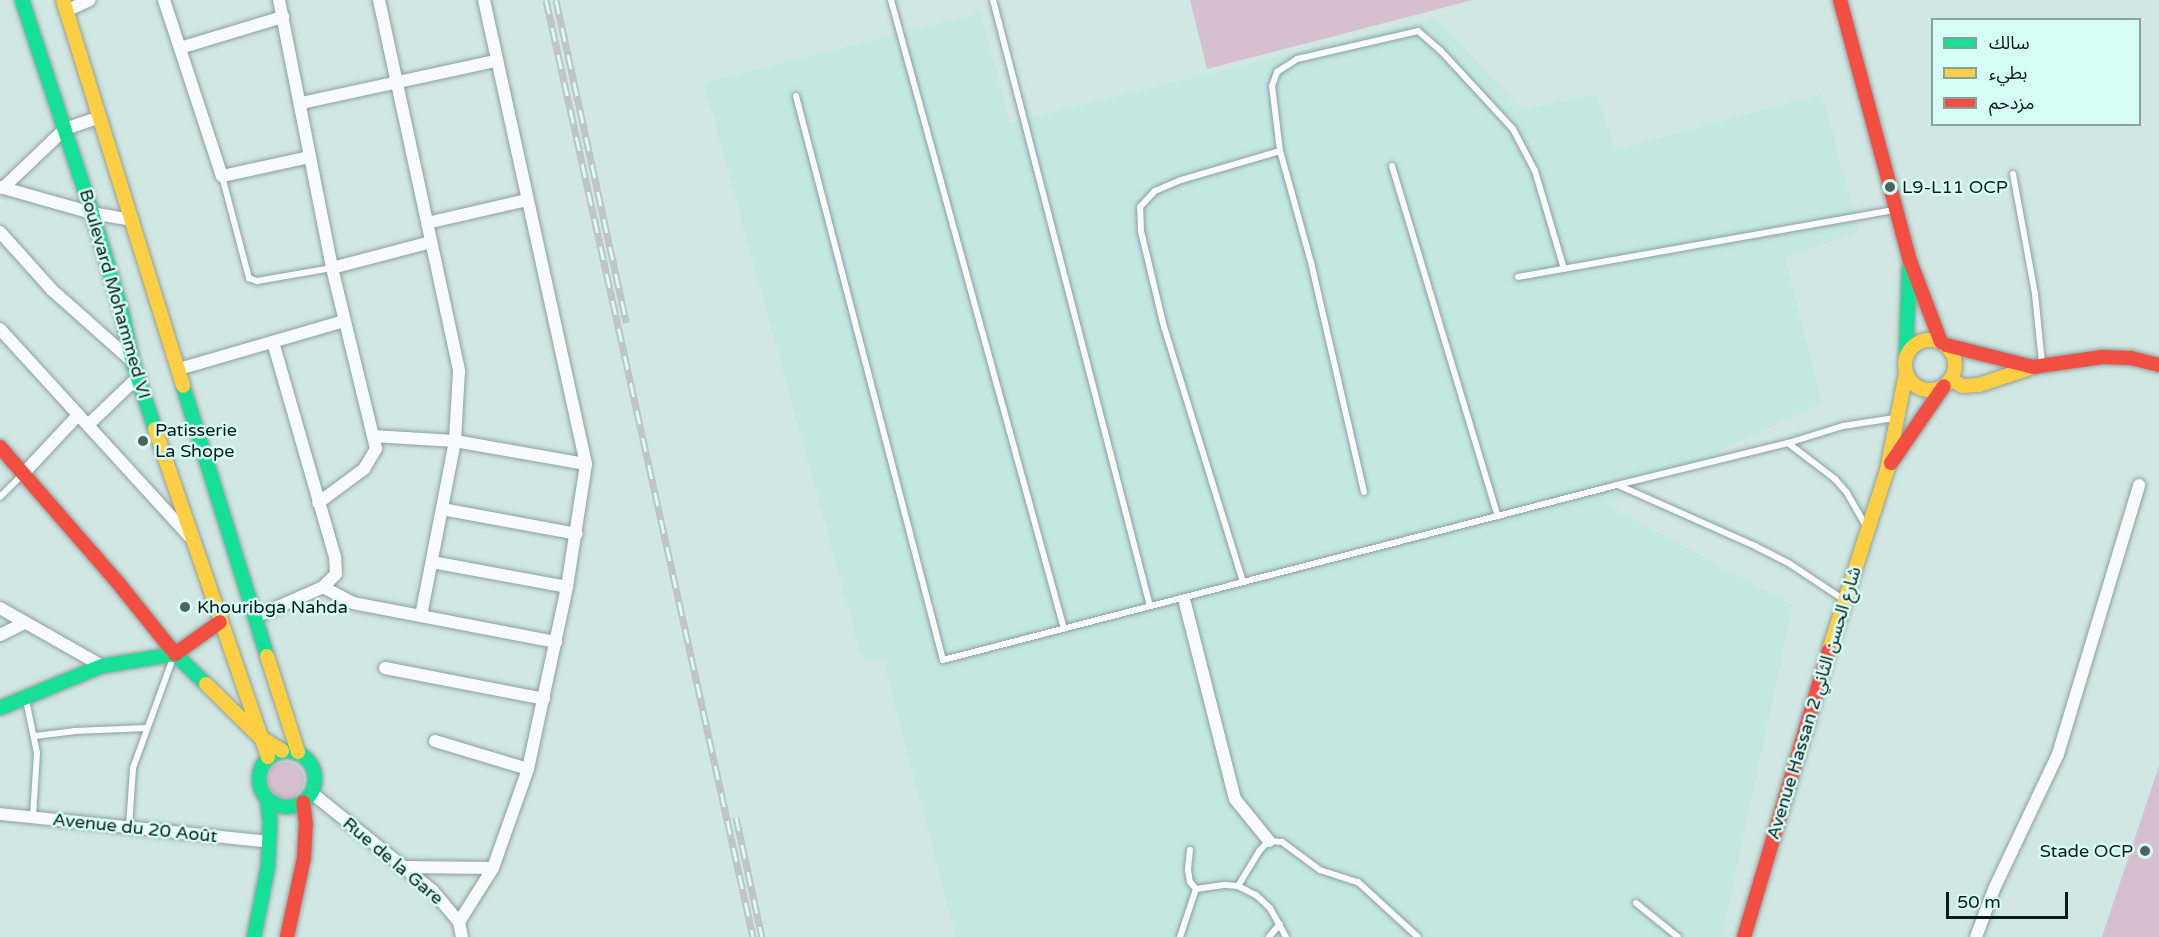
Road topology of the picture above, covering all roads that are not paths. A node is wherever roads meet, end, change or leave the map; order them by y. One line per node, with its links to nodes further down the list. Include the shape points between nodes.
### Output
1 (22, 0): 18 (main road, Boulevard Mohammed VI)
2 (90, 0): 10 (street)
3 (164, 0): 12 (street)
4 (279, 0): 11 (street)
5 (379, 0): 14 (street)
6 (484, 0): 13 (street)
7 (891, 0): 80 (lane)
8 (993, 0): 74 (lane)
9 (1840, 0): 26 (main road)
10 (65, 5): 17 (main road, Boulevard Mohammed VI)
11 (283, 17): 12 (street); 16 (street)
12 (180, 48): 23 (street)
13 (496, 61): 14 (street); 25 (street)
14 (398, 81): 16 (street); 29 (street)
15 (796, 96): 80 (lane, via 943,660)
16 (301, 103): 20 (street)
17 (100, 117): 18 (street); 28 (main road, Boulevard Mohammed VI)
18 (65, 129): 24 (street); 27 (main road, Boulevard Mohammed VI)
19 (1280, 151): 34 (lane, via 1272,86 1277,72 1297,59 1418,31 1513,129 1535,171); 60 (lane, via 1312,266); 69 (lane, via 1181,180 1155,191 1140,207 1141,231 1164,327)
20 (310, 157): 23 (street); 33 (street)
21 (1392, 166): 64 (lane)
22 (2013, 174): 43 (lane, via 2035,294)
23 (222, 176): 33 (lane, via 249,278 257,281)
24 (2, 187): 27 (street)
25 (527, 200): 29 (street); 55 (street)
26 (1896, 210): 32 (main road); 34 (lane)
27 (92, 213): 28 (street); 41 (main road, Boulevard Mohammed VI)
28 (132, 220): 44 (main road, Boulevard Mohammed VI)
29 (427, 223): 31 (street)
30 (0, 232): 41 (street, via 52,290)
31 (431, 242): 33 (street); 52 (street, via 459,371)
32 (1910, 261): 39 (main road); 40 (main road)
33 (332, 268): 36 (street)
34 (1564, 269): 35 (lane)
35 (1518, 277)
36 (344, 321): 38 (street); 51 (street)
37 (0, 329): 48 (street)
38 (273, 342): 44 (street); 62 (street)
39 (1944, 344): 40 (main road, via 1931,339 1920,341); 43 (main road); 47 (main road, via 1955,358 1954,373)
40 (1906, 356): 45 (main road)
41 (134, 363): 46 (main road, Boulevard Mohammed VI)
42 (2159, 365): 43 (main road, via 2131,358 2102,357)
43 (2038, 367): 47 (main road, via 1979,385)
44 (179, 369): 77 (main road, Boulevard Mohammed VI)
45 (1906, 374): 47 (main road, via 1926,390); 49 (main road, Avenue Hassan 2 شارع الحسن الثاني)
46 (138, 377): 50 (street); 67 (main road, Boulevard Mohammed VI)
47 (1947, 383): 56 (main road, Avenue Hassan 2 شارع الحسن الثاني)
48 (78, 415): 50 (street); 57 (street)
49 (1897, 417): 53 (lane, via 1843,426); 56 (main road, Avenue Hassan 2 شارع الحسن الثاني)
50 (88, 425): 67 (street)
51 (373, 436): 52 (street); 62 (street, via 376,449 364,469)
52 (455, 441): 55 (street); 63 (street)
53 (1788, 443): 58 (lane); 65 (lane, via 1835,479)
54 (0, 447): 57 (main road)
55 (586, 464): 66 (street)
56 (1887, 470): 65 (main road, Avenue Hassan 2 شارع الحسن الثاني)
57 (24, 473): 61 (lane); 83 (main road)
58 (1617, 485): 64 (lane); 72 (lane, via 1755,546)
59 (2139, 485): 121 (street, via 2058,754 1994,889)
60 (1364, 492)
61 (0, 497)
62 (318, 502): 70 (street, via 336,566 336,574)
63 (442, 509): 66 (street); 68 (street)
64 (1498, 516): 69 (lane)
65 (1866, 528): 72 (main road, Avenue Hassan 2 شارع الحسن الثاني)
66 (577, 534): 71 (street)
67 (193, 541): 78 (main road, Boulevard Mohammed VI)
68 (432, 562): 71 (street); 76 (street)
69 (1243, 582): 74 (lane)
70 (323, 587): 76 (street, via 353,603); 77 (street)
71 (567, 587): 82 (street)
72 (1844, 600): 120 (main road, Avenue Hassan 2 شارع الحسن الثاني)
73 (1185, 603): 102 (street, via 1235,799)
74 (1150, 606): 80 (lane)
75 (0, 608): 79 (street)
76 (421, 616): 82 (street)
77 (255, 617): 94 (main road, Boulevard Mohammed VI)
78 (220, 622): 83 (main road); 91 (main road, Boulevard Mohammed VI)
79 (26, 623): 81 (street); 84 (street)
80 (1064, 628)
81 (0, 635)
82 (556, 642): 87 (street)
83 (175, 654): 84 (main road); 89 (lane); 91 (main road)
84 (102, 666): 86 (main road)
85 (385, 668): 87 (street)
86 (26, 698): 88 (main road); 90 (lane)
87 (544, 699): 96 (street)
88 (0, 708)
89 (147, 728): 90 (lane); 101 (lane, via 133,768)
90 (35, 736): 100 (lane)
91 (260, 737): 93 (main road); 95 (main road, Boulevard Mohammed VI)
92 (435, 741): 96 (street)
93 (282, 751): 94 (main road); 95 (main road)
94 (298, 752): 97 (main road, via 314,769 315,781)
95 (268, 757): 98 (main road, via 258,778)
96 (528, 769): 106 (street)
97 (307, 798): 98 (main road, via 288,808); 105 (street, Rue de la Gare); 113 (main road, via 304,858)
98 (267, 799): 103 (main road)
99 (0, 814): 100 (street, Avenue du 20 Août)
100 (33, 818): 101 (street, Avenue du 20 Août)
101 (129, 827): 103 (street, Avenue du 20 Août)
102 (1269, 841): 107 (lane); 118 (lane, via 1282,842 1320,870 1358,882)
103 (269, 842): 112 (main road)
104 (1190, 850): 108 (lane, via 1190,882)
105 (402, 867): 106 (street); 110 (street, Rue de la Gare, via 433,891)
106 (493, 868): 110 (street)
107 (1238, 886): 108 (lane); 111 (lane, via 1270,908)
108 (1197, 889): 115 (lane)
109 (1636, 903): 119 (lane)
110 (459, 922): 114 (street, Rue de la Gare)
111 (1280, 924): 116 (lane); 117 (lane)
112 (254, 937)
113 (287, 937)
114 (462, 937)
115 (1180, 937)
116 (1269, 937)
117 (1286, 937)
118 (1418, 937)
119 (1678, 937)
120 (1744, 937)
121 (1976, 937)

